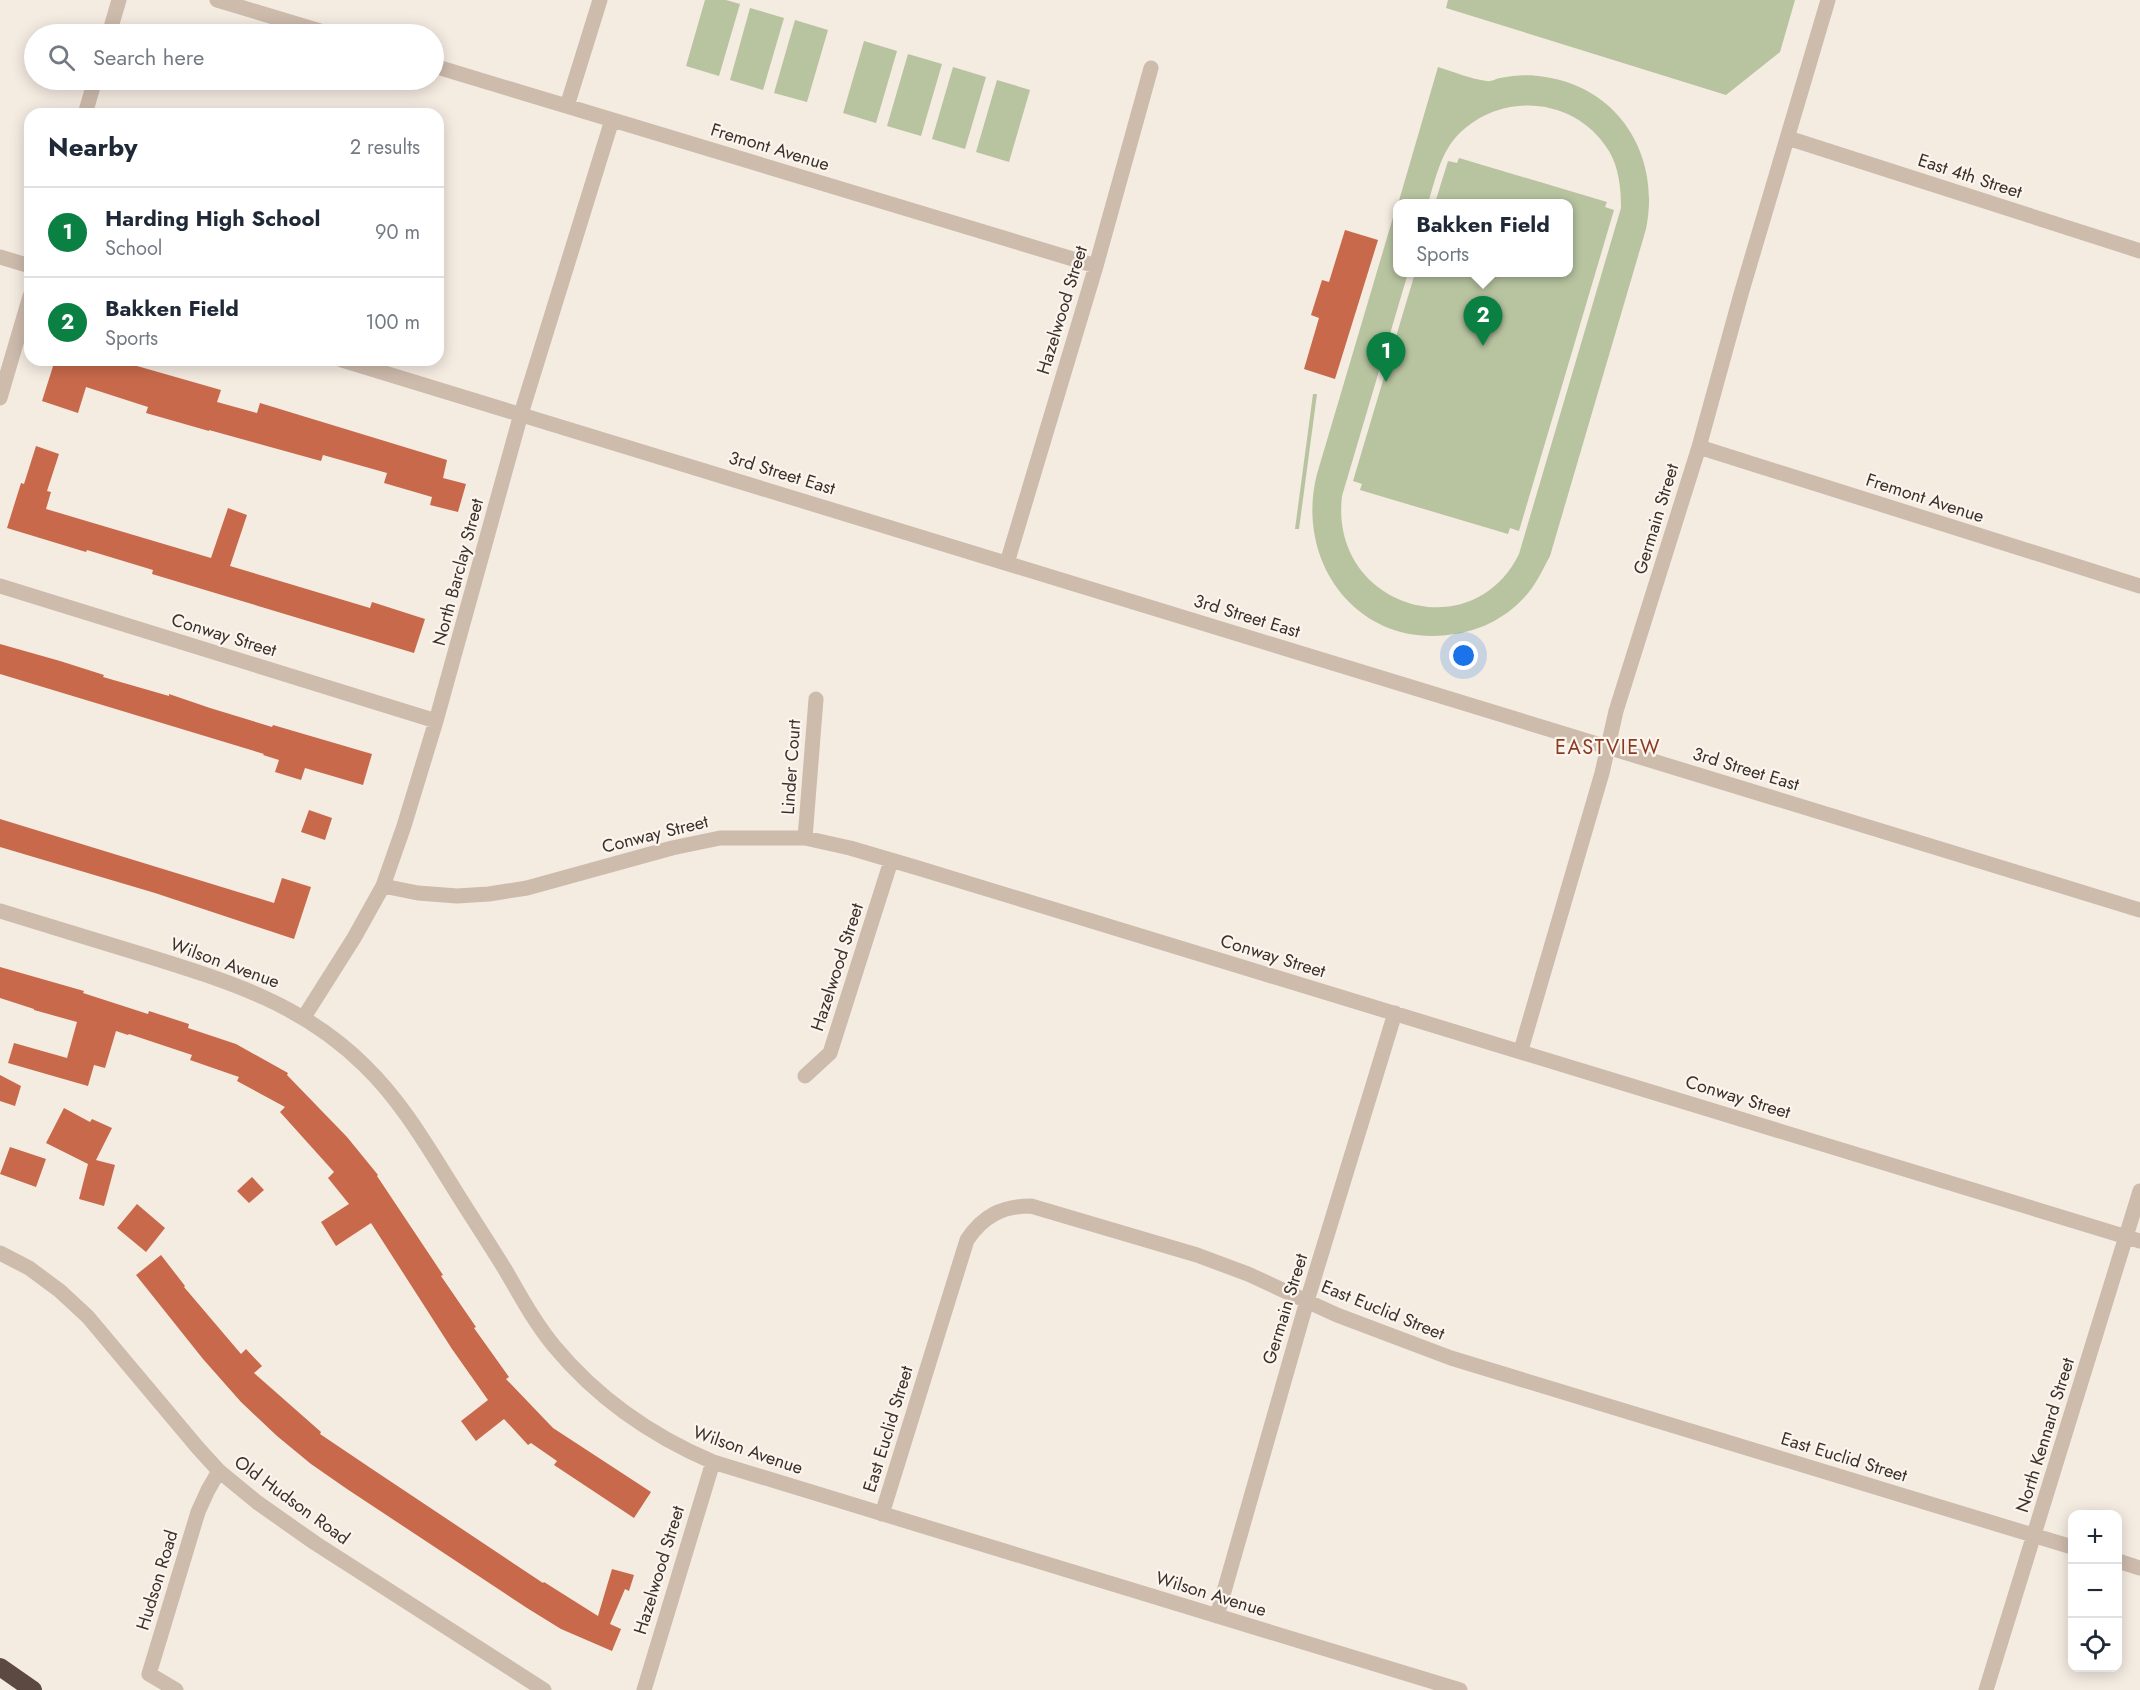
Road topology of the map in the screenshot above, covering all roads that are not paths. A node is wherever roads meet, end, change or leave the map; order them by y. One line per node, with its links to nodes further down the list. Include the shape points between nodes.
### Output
1 (120, 0): 5 (street)
2 (217, 0): 6 (street)
3 (600, 0): 10 (street)
4 (1828, 0): 13 (street, Germain Street)
5 (112, 24)
6 (297, 24)
7 (1151, 68): 17 (street, Hazelwood Street)
8 (444, 69): 10 (street, Fremont Avenue)
9 (92, 90): 11 (street)
10 (567, 106): 12 (street, Fremont Avenue)
11 (87, 108)
12 (612, 120): 17 (street, Fremont Avenue); 21 (street, North Barclay Street)
13 (1788, 138): 14 (street, East 4th Street); 22 (street, Germain Street)
14 (2140, 251)
15 (0, 257): 16 (street)
16 (24, 264)
17 (1095, 266): 23 (street, Hazelwood Street)
18 (24, 316): 20 (street)
19 (362, 366): 21 (street, 3rd Street East)
20 (0, 398)
21 (521, 414): 23 (street, 3rd Street East); 27 (street, North Barclay Street)
22 (1699, 447): 25 (street, Fremont Avenue); 28 (street, Germain Street)
23 (1007, 562): 28 (street, 3rd Street East)
24 (0, 586): 27 (street, Conway Street)
25 (2140, 586)
26 (816, 699): 29 (street, Linder Court)
27 (436, 721): 31 (street, North Barclay Street)
28 (1608, 747): 32 (street, 3rd Street East); 36 (street, Germain Street)
29 (805, 838): 30 (street, Conway Street); 31 (street, Conway Street, via 720,838 527,888 489,894 457,896)
30 (891, 861): 34 (street, Conway Street); 37 (street, Hazelwood Street, via 830,1053)
31 (383, 886): 35 (street, North Barclay Street)
32 (2140, 910)
33 (0, 911): 35 (street, Wilson Avenue, via 219,978)
34 (1395, 1013): 36 (street, Conway Street); 41 (street, Germain Street)
35 (304, 1017): 42 (street, Wilson Avenue, via 364,1065 390,1093 420,1134 529,1313 562,1354 621,1410 661,1437)
36 (1521, 1050): 39 (street, Conway Street)
37 (805, 1076)
38 (2140, 1191): 39 (street, North Kennard Street)
39 (2133, 1239): 45 (street, North Kennard Street)
40 (0, 1253): 43 (street, Old Hudson Road, via 60,1291 88,1317)
41 (1307, 1301): 44 (street, East Euclid Street, via 1197,1255 1045,1209 1016,1206 987,1217 976,1227 961,1254); 45 (street, East Euclid Street, via 1451,1358); 49 (street, Germain Street)
42 (712, 1462): 44 (street, Wilson Avenue); 54 (street, Hazelwood Street)
43 (219, 1471): 52 (street, Hudson Road, via 198,1512 149,1674); 53 (street, Old Hudson Road, via 315,1543)
44 (882, 1514): 49 (street, Wilson Avenue)
45 (2034, 1535): 46 (street, East Euclid Street); 56 (street, North Kennard Street)
46 (2068, 1545)
47 (2122, 1562): 48 (street)
48 (2140, 1568)
49 (1217, 1616): 55 (street, Wilson Avenue)
50 (0, 1667): 51 (highway)
51 (33, 1690)
52 (176, 1690)
53 (544, 1690)
54 (644, 1690)
55 (1460, 1690)
56 (1986, 1690)

